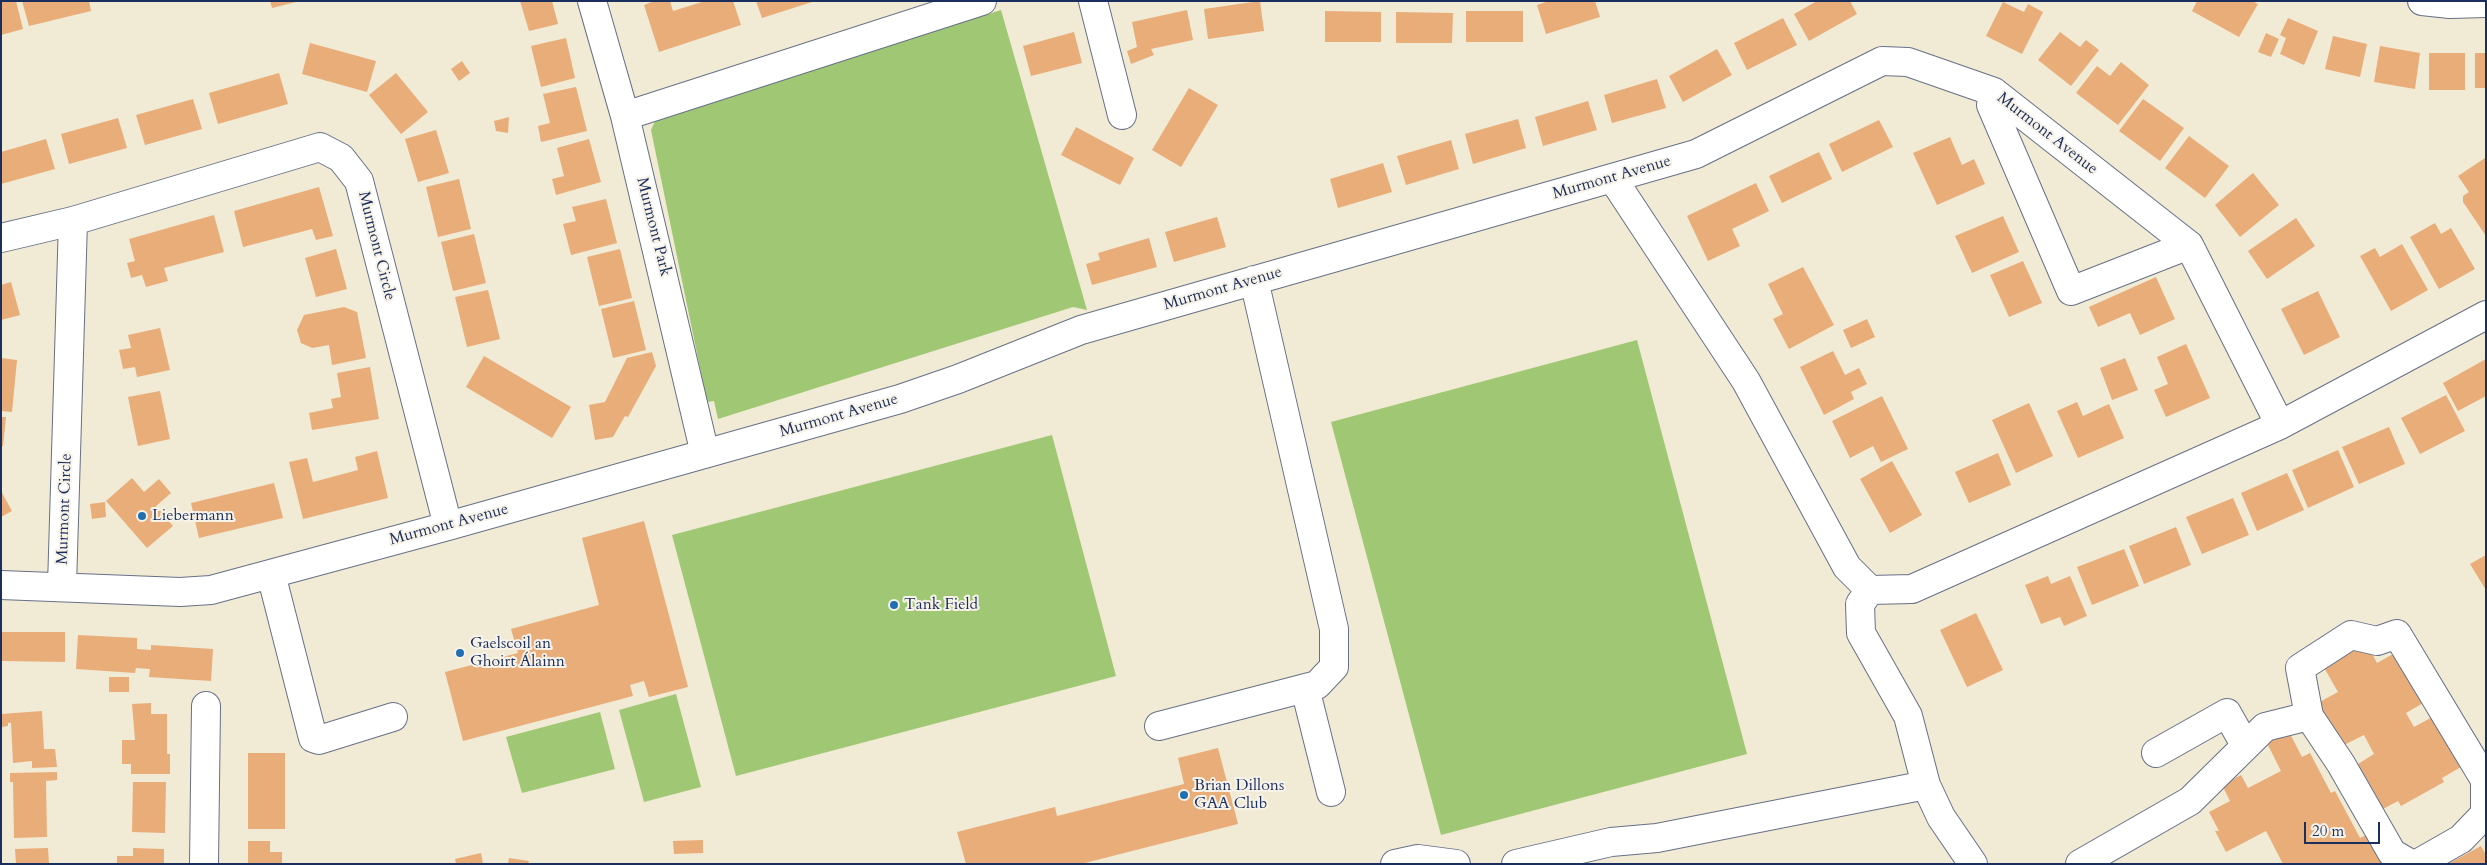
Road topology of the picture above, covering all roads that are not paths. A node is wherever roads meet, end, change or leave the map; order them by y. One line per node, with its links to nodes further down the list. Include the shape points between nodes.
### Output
1 (592, 1): 8 (street, Murmont Park)
2 (982, 1): 8 (street)
3 (1094, 1): 7 (street)
4 (2422, 1): 5 (street)
5 (2486, 3)
6 (1994, 92): 9 (street, Murmont Avenue, via 1908,62 1882,61 1696,154); 12 (street, Murmont Avenue); 12 (street, via 1991,105 2071,291)
7 (1122, 115)
8 (625, 116): 16 (street, Murmont Park)
9 (1613, 178): 13 (street, Murmont Avenue); 21 (street, via 1746,381 1847,567)
10 (73, 221): 11 (street, Murmont Circle); 17 (street, Murmont Circle, via 320,147 341,158 359,181); 20 (street, Murmont Circle)
11 (1, 238)
12 (2189, 245): 15 (street, Murmont Avenue)
13 (1254, 280): 16 (street, Murmont Avenue, via 1080,330 900,399); 22 (street, via 1334,629 1334,667 1317,685)
14 (2486, 315): 15 (street)
15 (2280, 425): 21 (street, via 1912,589)
16 (705, 454): 17 (street, Murmont Avenue)
17 (448, 526): 18 (street, Murmont Avenue)
18 (271, 574): 20 (street, Murmont Avenue, via 211,590 180,592); 25 (street, via 313,738 319,740)
19 (1, 585): 20 (street, Murmont Avenue)
20 (62, 586)
21 (1870, 590): 29 (street, via 1860,604 1861,633 1908,716)
22 (1305, 688): 26 (street); 30 (street)
23 (206, 706): 31 (street)
24 (2309, 716): 27 (street, via 2265,727); 37 (street, via 2392,853); 38 (street, via 2300,668 2352,635 2377,641 2397,634 2485,780 2485,814 2461,839)
25 (393, 717)
26 (1159, 726)
27 (2246, 745): 28 (street, via 2227,713); 36 (street, via 2190,801)
28 (2156, 753)
29 (1926, 785): 34 (street, via 1656,838 1611,842); 35 (street, via 1942,817)
30 (1331, 792)
31 (204, 864)
32 (1395, 864): 33 (street, via 1418,859)
33 (1456, 864)
34 (1516, 864)
35 (1973, 864)
36 (2080, 864)
37 (2410, 864)
38 (2417, 864)

